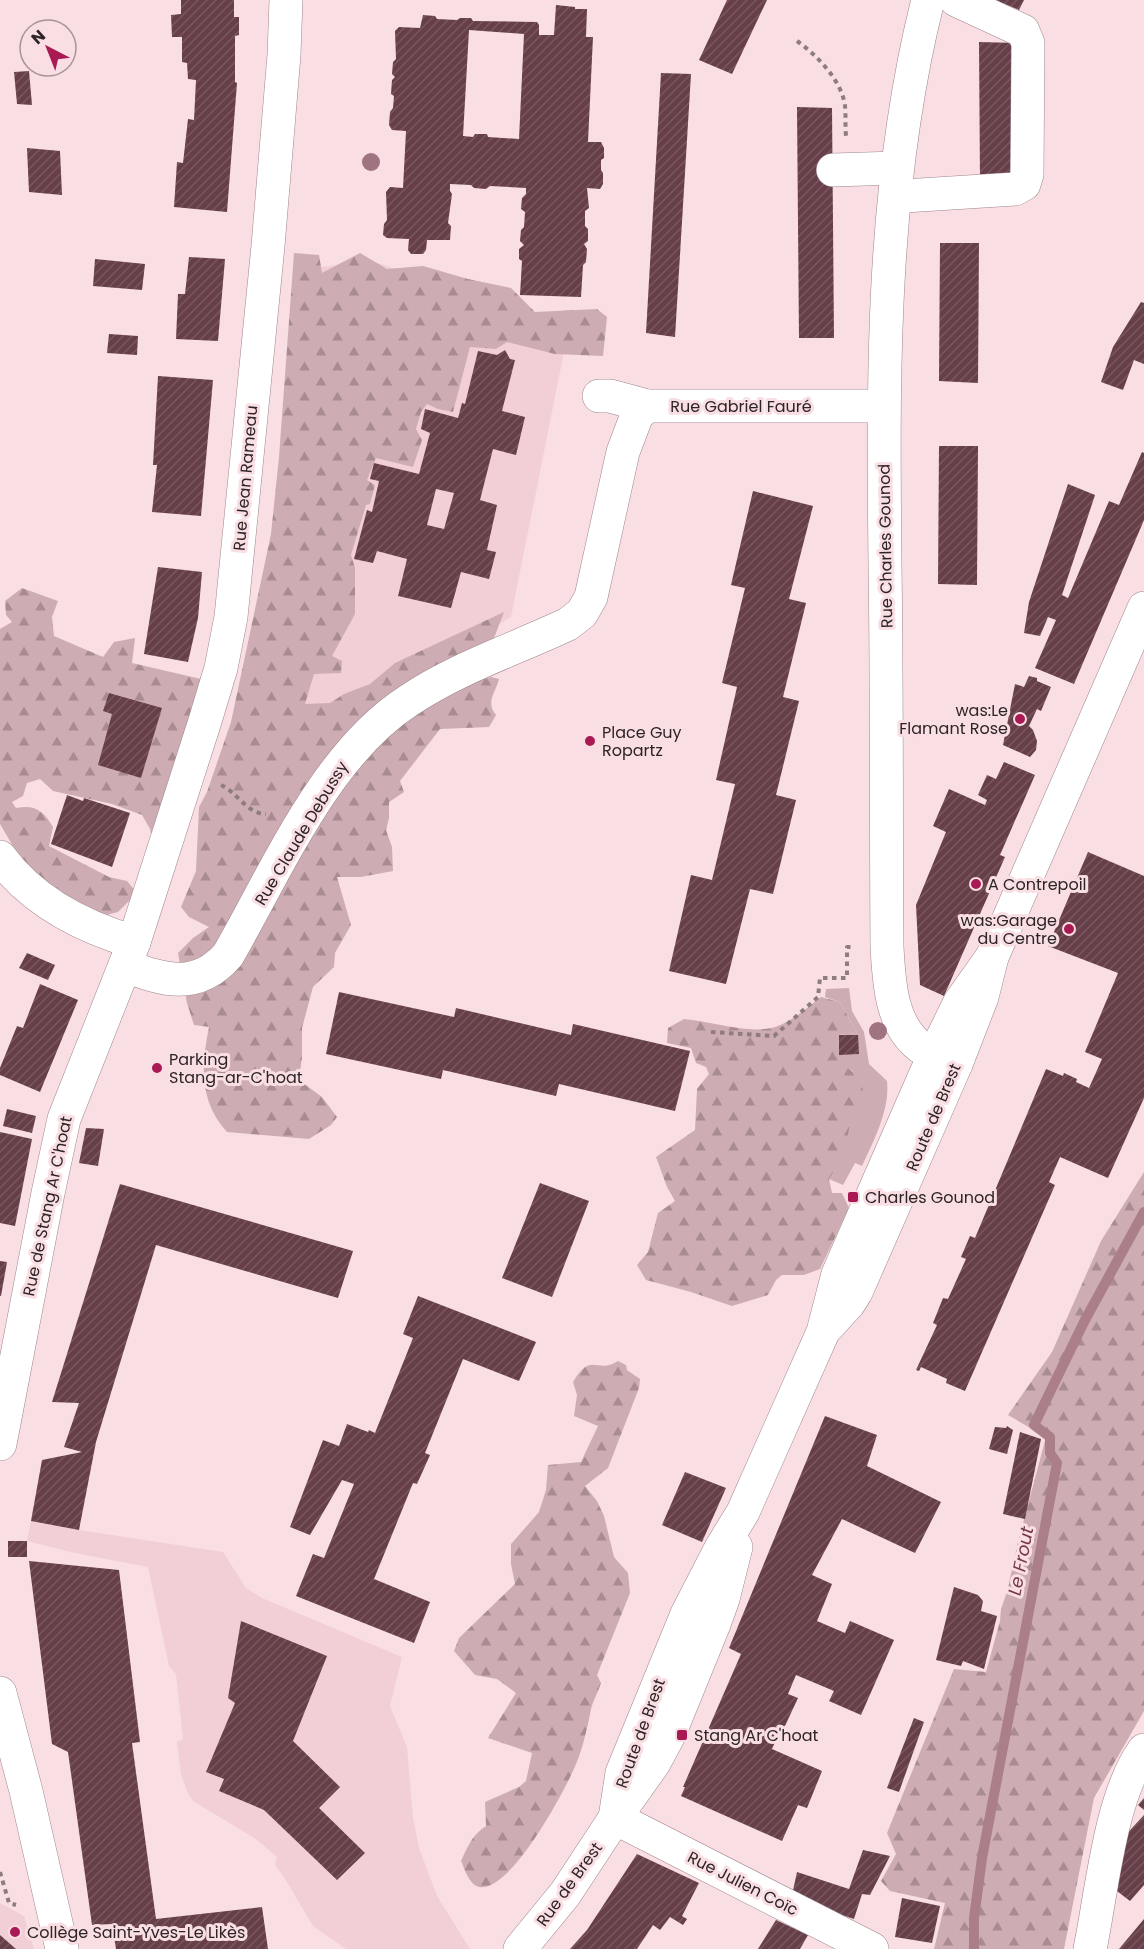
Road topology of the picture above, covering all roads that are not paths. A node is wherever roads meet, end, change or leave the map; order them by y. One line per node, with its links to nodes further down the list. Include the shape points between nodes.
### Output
1 (286, 0): 11 (street, Rue Jean Rameau, via 268,246 231,617 221,668)
2 (928, 0): 5 (street, Rue Charles Gounod, via 913,65)
3 (956, 0): 5 (street, via 1023,31 1028,43 1027,174 1023,184 1015,189)
4 (839, 170): 5 (street)
5 (900, 182): 8 (street, Rue Charles Gounod, via 889,248)
6 (599, 396): 7 (street, Rue Gabriel Fauré)
7 (647, 406): 8 (street, Rue Gabriel Fauré); 11 (street, Rue Claude Debussy, via 637,415 623,452 588,605 582,613 568,624 434,684 384,718 362,739 308,814 228,955 216,967 194,979 177,980 159,977)
8 (884, 406): 12 (street, Rue Charles Gounod, via 888,969 899,1022 911,1040)
9 (1144, 608): 12 (street, Route de Brest, via 992,957 960,1002)
10 (0, 857): 11 (street, Rue Claude Debussy, via 30,890)
11 (130, 954): 13 (street, Rue de Stang Ar C'hoat, via 64,1119)
12 (945, 1060): 16 (street, Route de Brest, via 838,1274 823,1332 743,1512 687,1614 622,1773)
13 (0, 1444)
14 (0, 1693): 17 (street)
15 (1144, 1750): 20 (street, via 1117,1814)
16 (615, 1818): 18 (street, Rue de Brest, via 565,1894); 19 (street, Rue Julien Coïc)
17 (62, 1949)
18 (520, 1949)
19 (872, 1949)
20 (1090, 1949)

